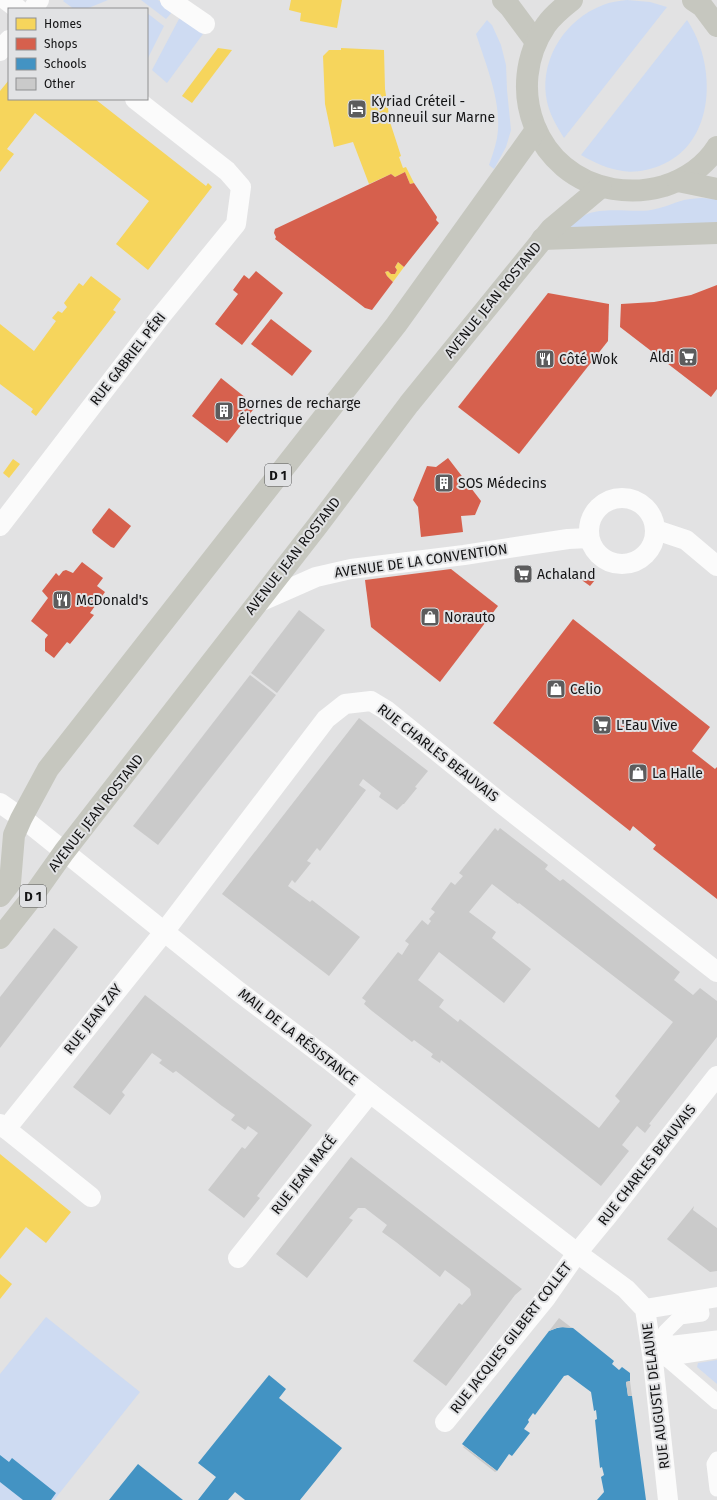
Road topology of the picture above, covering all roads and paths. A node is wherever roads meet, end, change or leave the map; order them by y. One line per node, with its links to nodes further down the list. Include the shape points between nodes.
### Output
1 (6, 0): 6 (street)
2 (170, 0): 7 (street)
3 (503, 0): 10 (main road)
4 (572, 0): 10 (main road, via 546,24)
5 (692, 0): 8 (main road, via 702,6)
6 (17, 8)
7 (205, 24)
8 (717, 26)
9 (8, 41): 11 (street)
10 (536, 42): 13 (main road, via 527,71 527,101)
11 (0, 52)
12 (136, 100): 20 (street, RUE GABRIEL PÉRI, via 227,171 241,186 236,224 161,316)
13 (536, 130): 16 (main road, via 546,148 560,164 579,178); 26 (main road, D 1, via 396,325 48,769)
14 (717, 147): 15 (main road, via 701,166)
15 (678, 181): 16 (main road, via 653,189 627,192); 17 (main road)
16 (601, 187): 19 (main road, AVENUE JEAN ROSTAND / D 1)
17 (717, 189)
18 (717, 233): 19 (main road)
19 (542, 239): 24 (main road, AVENUE JEAN ROSTAND / D 1, via 409,404)
20 (0, 526)
21 (656, 530): 22 (street, via 655,540 644,557 625,565 602,558 592,547); 22 (street, via 654,520 642,504 624,498 614,499 597,509 589,528); 23 (street, via 686,540)
22 (589, 538): 24 (street, AVENUE DE LA CONVENTION, via 351,569 316,577)
23 (717, 566)
24 (257, 603): 27 (main road, AVENUE JEAN ROSTAND / D 1)
25 (0, 803): 26 (street, MAIL DE LA RÉSISTANCE)
26 (21, 818): 27 (street, MAIL DE LA RÉSISTANCE); 28 (main road, D 1, via 14,835 10,883)
27 (64, 852): 29 (street, MAIL DE LA RÉSISTANCE); 30 (main road, AVENUE JEAN ROSTAND / D 1)
28 (0, 896)
29 (164, 932): 31 (street, RUE CHARLES BEAUVAIS, via 326,719 345,704 371,701 386,710); 33 (street, MAIL DE LA RÉSISTANCE); 34 (street, RUE JEAN ZAY, via 23,1106)
30 (0, 938)
31 (717, 972)
32 (717, 1076): 36 (street, RUE CHARLES BEAUVAIS)
33 (370, 1093): 36 (street, MAIL DE LA RÉSISTANCE); 37 (street, RUE JEAN MACÉ)
34 (3, 1126): 35 (street)
35 (91, 1197)
36 (577, 1253): 39 (street, RUE AUGUSTE DELAUNE, via 626,1289); 45 (street, RUE JACQUES GILBERT COLLET, via 545,1299)
37 (238, 1258)
38 (709, 1302): 39 (street); 43 (street, via 702,1314 680,1317 665,1332)
39 (645, 1309): 48 (street, RUE AUGUSTE DELAUNE)
40 (702, 1322): 41 (street)
41 (710, 1339): 43 (street)
42 (717, 1351): 43 (street)
43 (666, 1354): 44 (street)
44 (717, 1402)
45 (445, 1422)
46 (717, 1459): 47 (street, via 714,1464)
47 (717, 1489)
48 (668, 1500)

